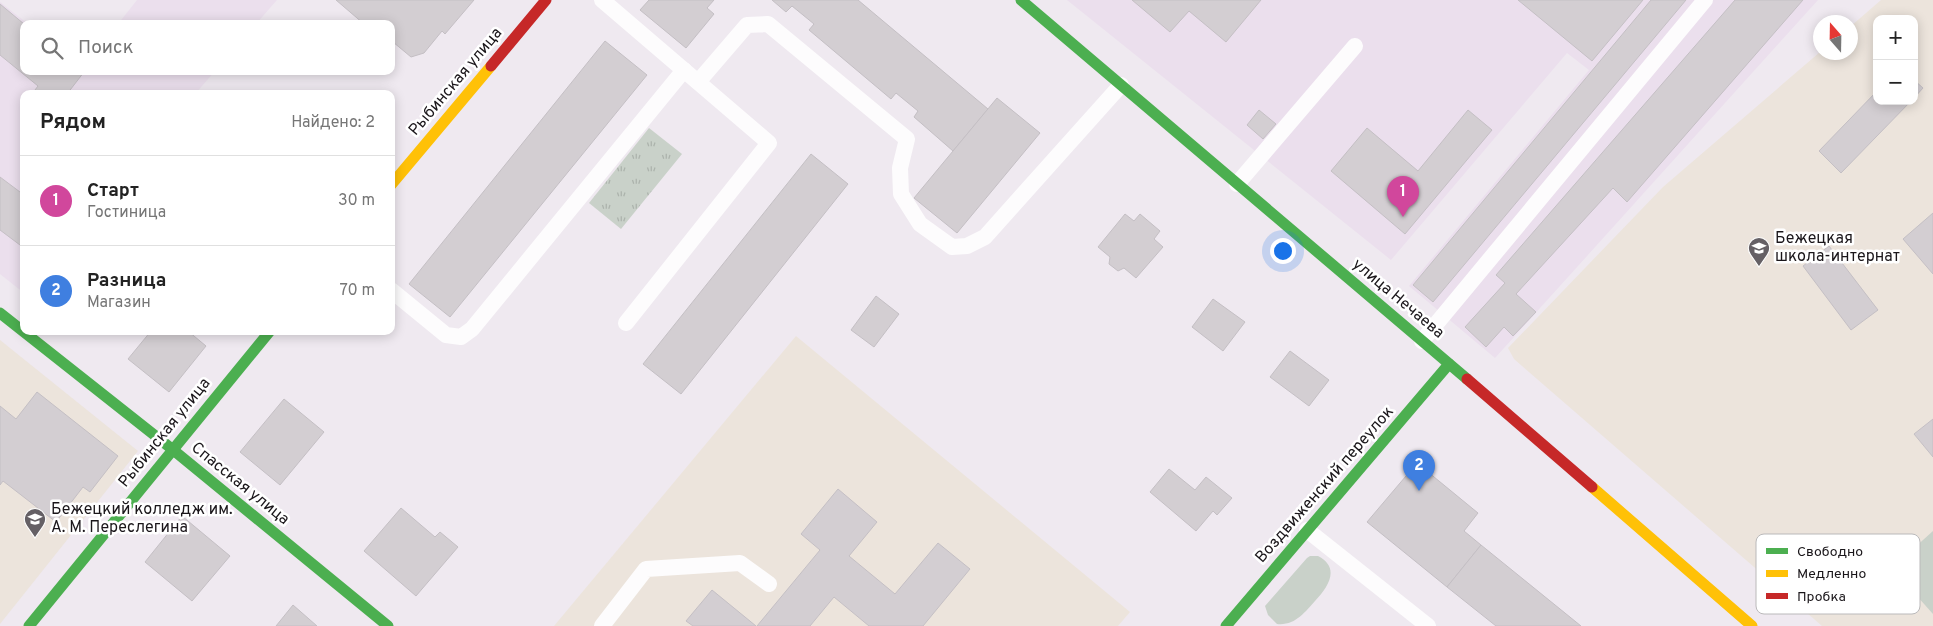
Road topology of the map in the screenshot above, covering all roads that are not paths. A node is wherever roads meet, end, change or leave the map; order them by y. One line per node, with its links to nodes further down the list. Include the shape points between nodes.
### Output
1 (546, 0): 9 (street, Рыбинская улица)
2 (602, 0): 6 (lane)
3 (1021, 0): 8 (street, улица Нечаева)
4 (1705, 0): 17 (lane)
5 (1355, 46): 10 (lane)
6 (684, 70): 7 (lane); 11 (lane, via 472,329 461,337 446,335)
7 (698, 82): 8 (lane, via 747,25 768,24 907,139 900,168 901,194 920,224 952,247 967,246 985,237); 13 (lane, via 769,143)
8 (1121, 85): 10 (street, улица Нечаева)
9 (395, 180)
10 (1237, 184): 17 (street, улица Нечаева)
11 (395, 293)
12 (0, 313): 14 (street, Спасская улица)
13 (626, 323)
14 (20, 329)
15 (28, 335): 19 (street, Спасская улица)
16 (267, 335): 19 (street, Рыбинская улица)
17 (1422, 341): 18 (street, улица Нечаева)
18 (1449, 364): 20 (street, Воздвиженский переулок); 27 (street, улица Нечаева)
19 (172, 449): 22 (street, Рыбинская улица); 23 (street, Спасская улица)
20 (1307, 530): 25 (street, Воздвиженский переулок); 26 (lane)
21 (769, 584): 24 (lane, via 740,563 646,568)
22 (29, 626)
23 (388, 626)
24 (602, 626)
25 (1226, 626)
26 (1428, 626)
27 (1752, 626)

